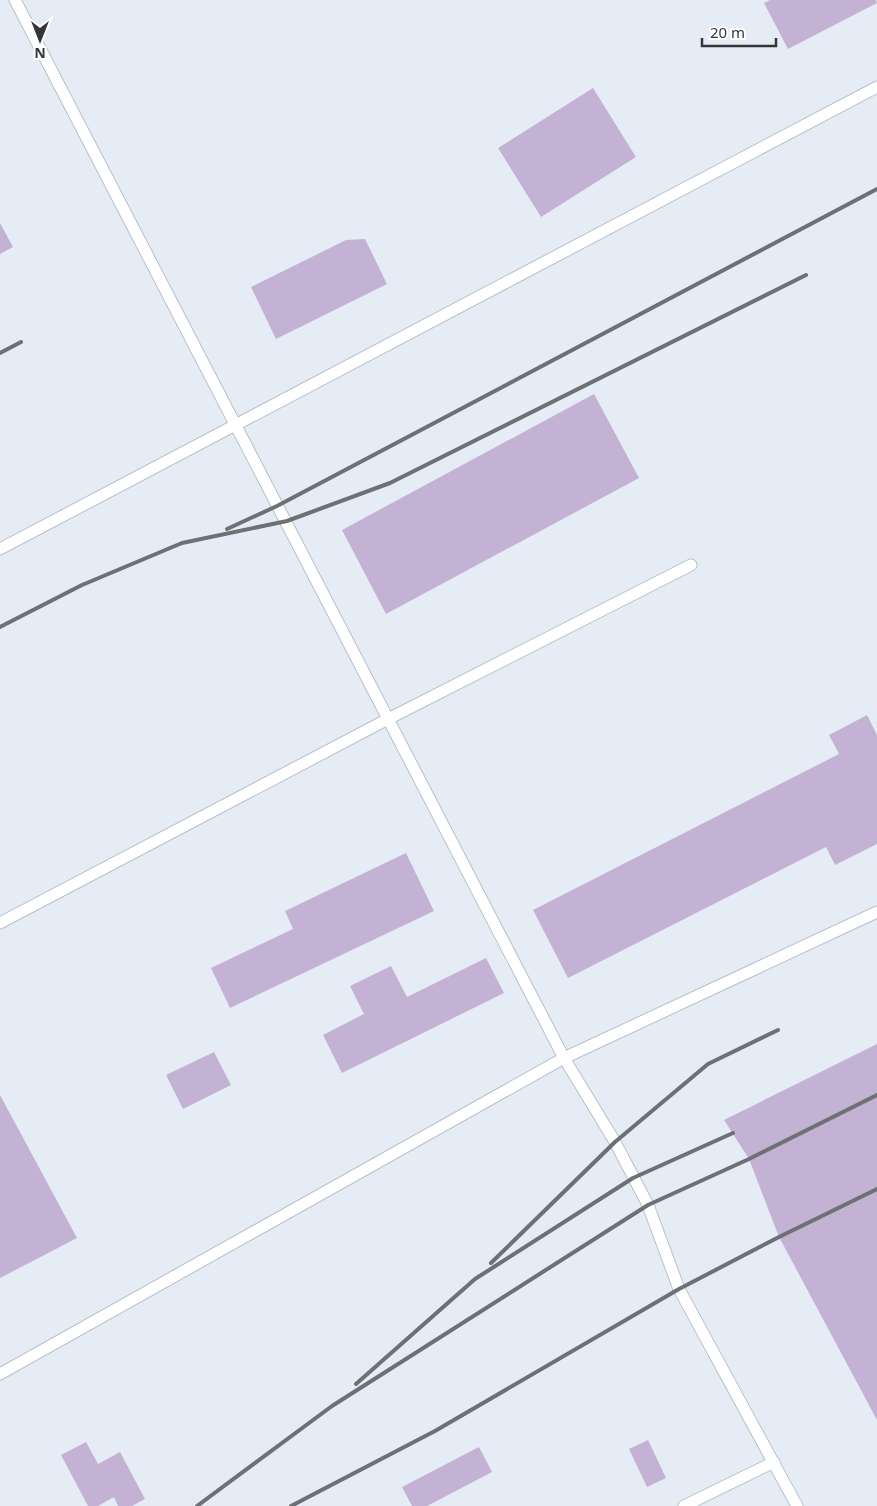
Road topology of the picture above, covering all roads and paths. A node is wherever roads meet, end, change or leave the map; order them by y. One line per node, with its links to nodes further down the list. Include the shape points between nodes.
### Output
1 (15, 0): 3 (lane)
2 (877, 87): 3 (lane)
3 (235, 424): 4 (lane); 6 (lane)
4 (0, 549)
5 (690, 565): 6 (lane)
6 (388, 719): 8 (lane); 9 (lane)
7 (877, 912): 9 (lane)
8 (0, 923)
9 (564, 1058): 10 (lane); 11 (lane, via 615,1142 648,1205 680,1289)
10 (0, 1374)
11 (774, 1462): 12 (lane); 13 (lane)
12 (684, 1506)
13 (797, 1506)

